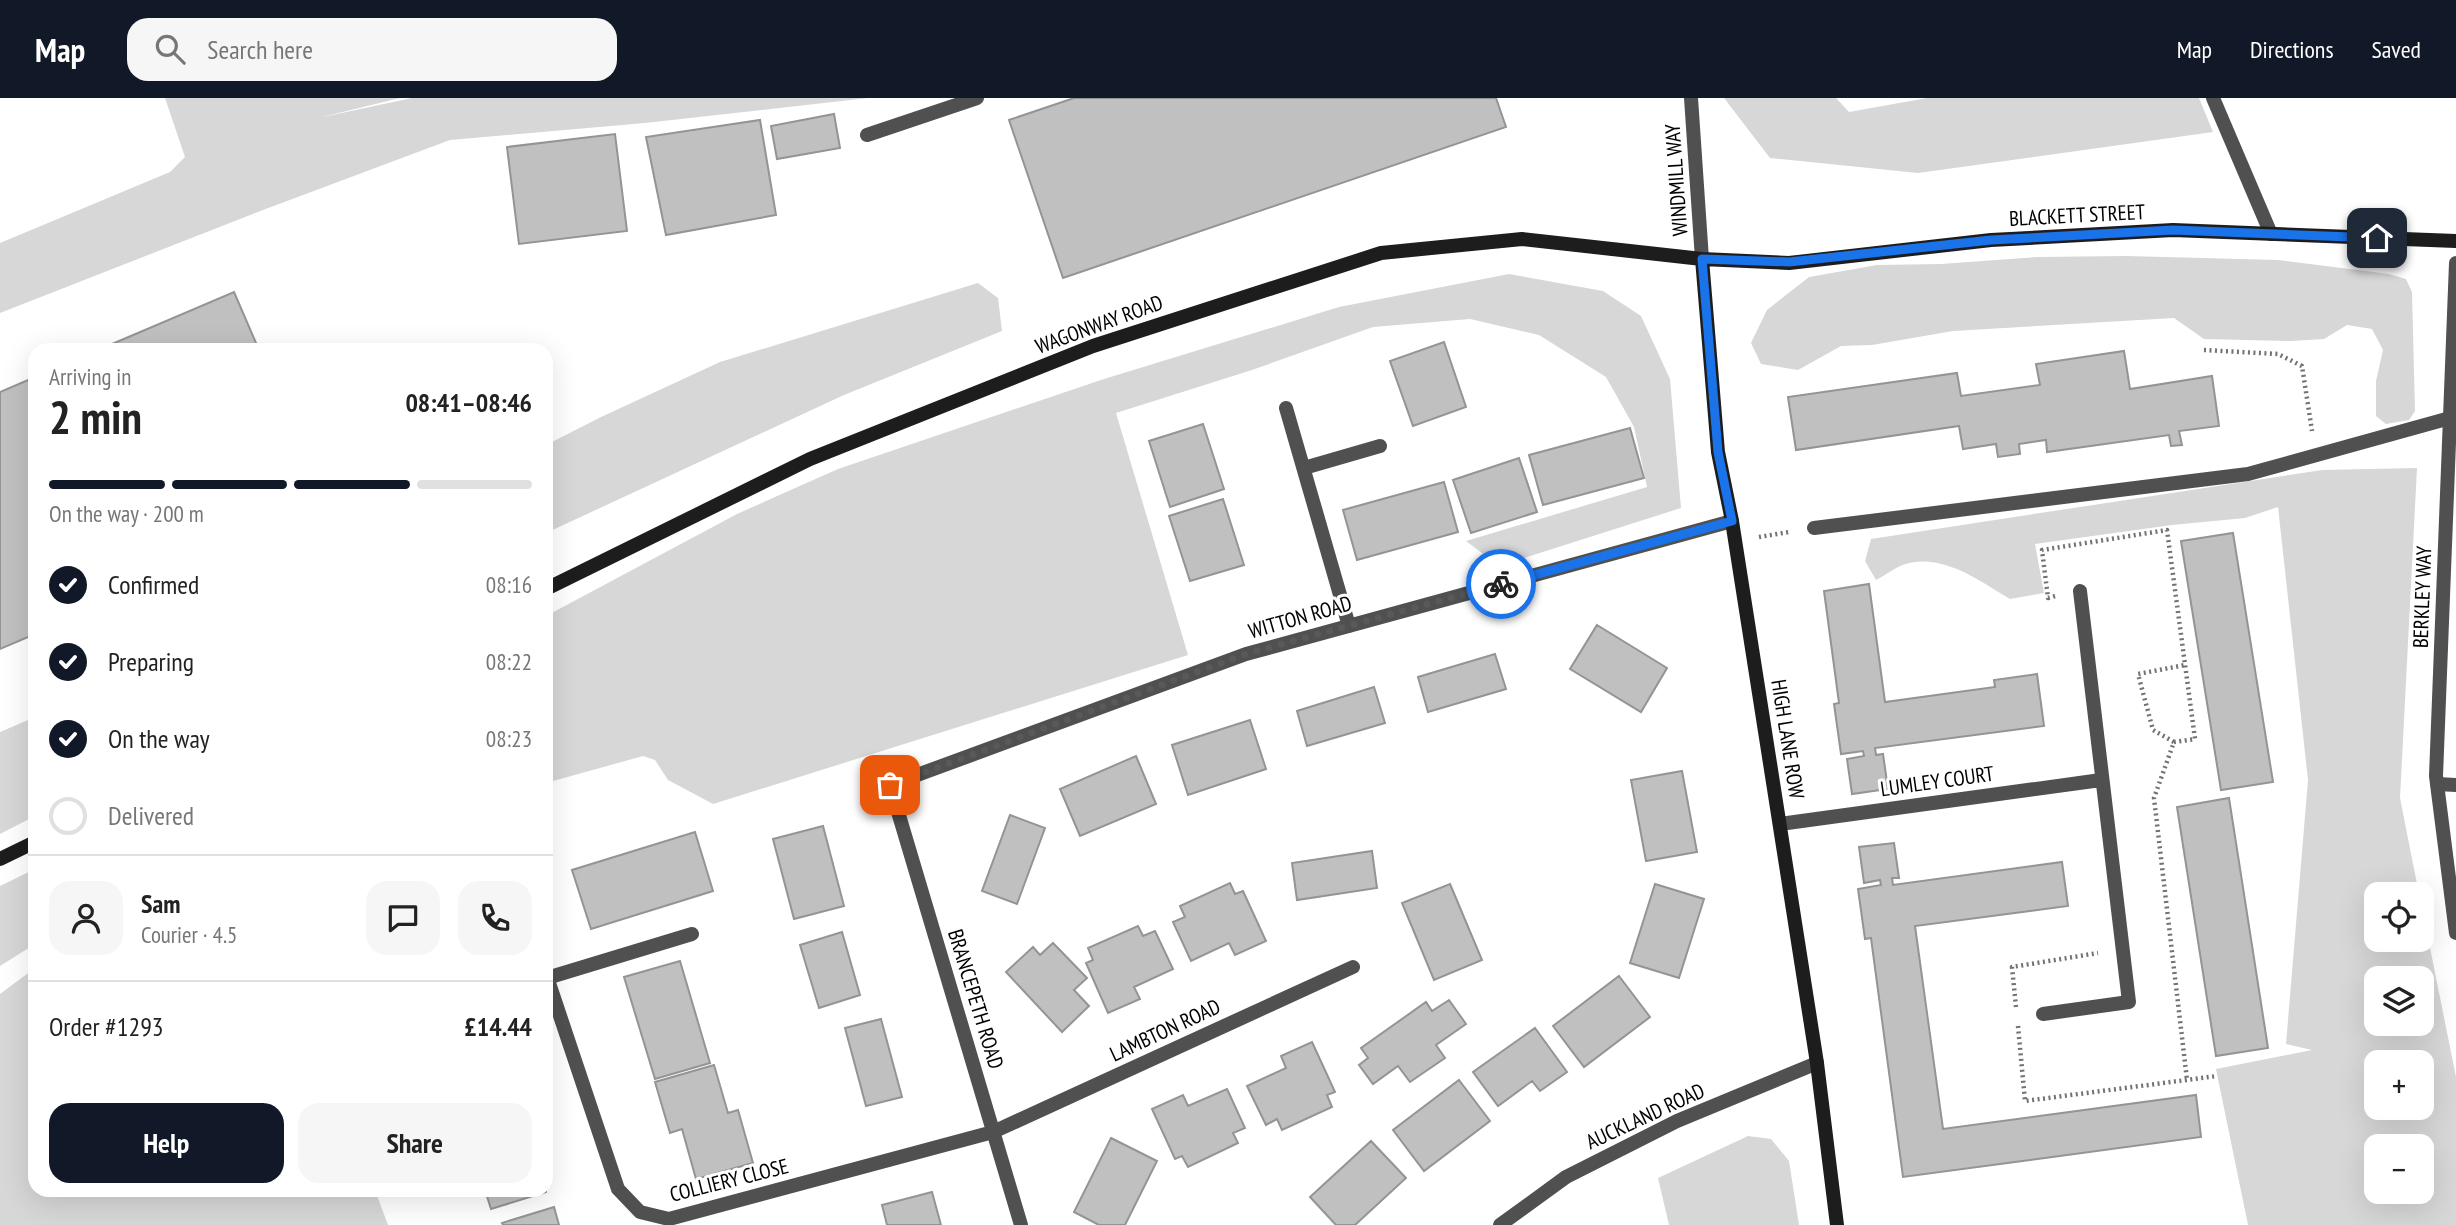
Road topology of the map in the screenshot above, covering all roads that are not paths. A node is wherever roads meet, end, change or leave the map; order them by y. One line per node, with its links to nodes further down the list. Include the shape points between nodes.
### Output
1 (977, 98): 4 (street)
2 (1691, 98): 7 (street, WINDMILL WAY)
3 (2213, 98): 5 (street)
4 (867, 135)
5 (2271, 234): 6 (main road, BLACKETT STREET); 7 (main road, BLACKETT STREET, via 2173,230 1991,240 1789,262)
6 (2456, 241)
7 (1702, 259): 14 (main road, HIGH LANE ROW, via 1718,452); 16 (main road, WAGONWAY ROAD, via 1522,239 1381,253 1093,346 810,459)
8 (2456, 263): 10 (street, BERKLEY WAY)
9 (1286, 408): 12 (street)
10 (2450, 418): 13 (street, BERKLEY WAY); 15 (street, via 2248,474)
11 (1380, 446): 12 (street)
12 (1304, 468): 18 (street)
13 (2452, 473): 20 (street, BERKLEY WAY)
14 (1732, 521): 18 (street, WITTON ROAD); 23 (main road, HIGH LANE ROW)
15 (1814, 528)
16 (553, 586)
17 (2080, 591): 19 (street)
18 (1349, 626): 21 (street, WITTON ROAD, via 1246,654)
19 (2101, 780): 23 (street, LUMLEY COURT); 31 (street, via 2129,1002)
20 (2437, 784): 22 (street); 26 (street, BERKLEY WAY)
21 (890, 785): 33 (street, BRANCEPETH ROAD)
22 (2456, 785)
23 (1780, 824): 32 (main road, HIGH LANE ROW)
24 (28, 845): 25 (main road)
25 (0, 859)
26 (2456, 933)
27 (692, 934): 29 (street, COLLIERY CLOSE)
28 (1353, 967): 33 (street, LAMBTON ROAD)
29 (553, 974)
30 (553, 994): 33 (street, COLLIERY CLOSE, via 618,1189 640,1212 669,1219)
31 (2043, 1014)
32 (1817, 1063): 35 (street, AUCKLAND ROAD, via 1677,1121 1566,1177); 36 (main road, HIGH LANE ROW)
33 (993, 1132): 34 (street, BRANCEPETH ROAD)
34 (1021, 1225)
35 (1500, 1225)
36 (1837, 1225)

